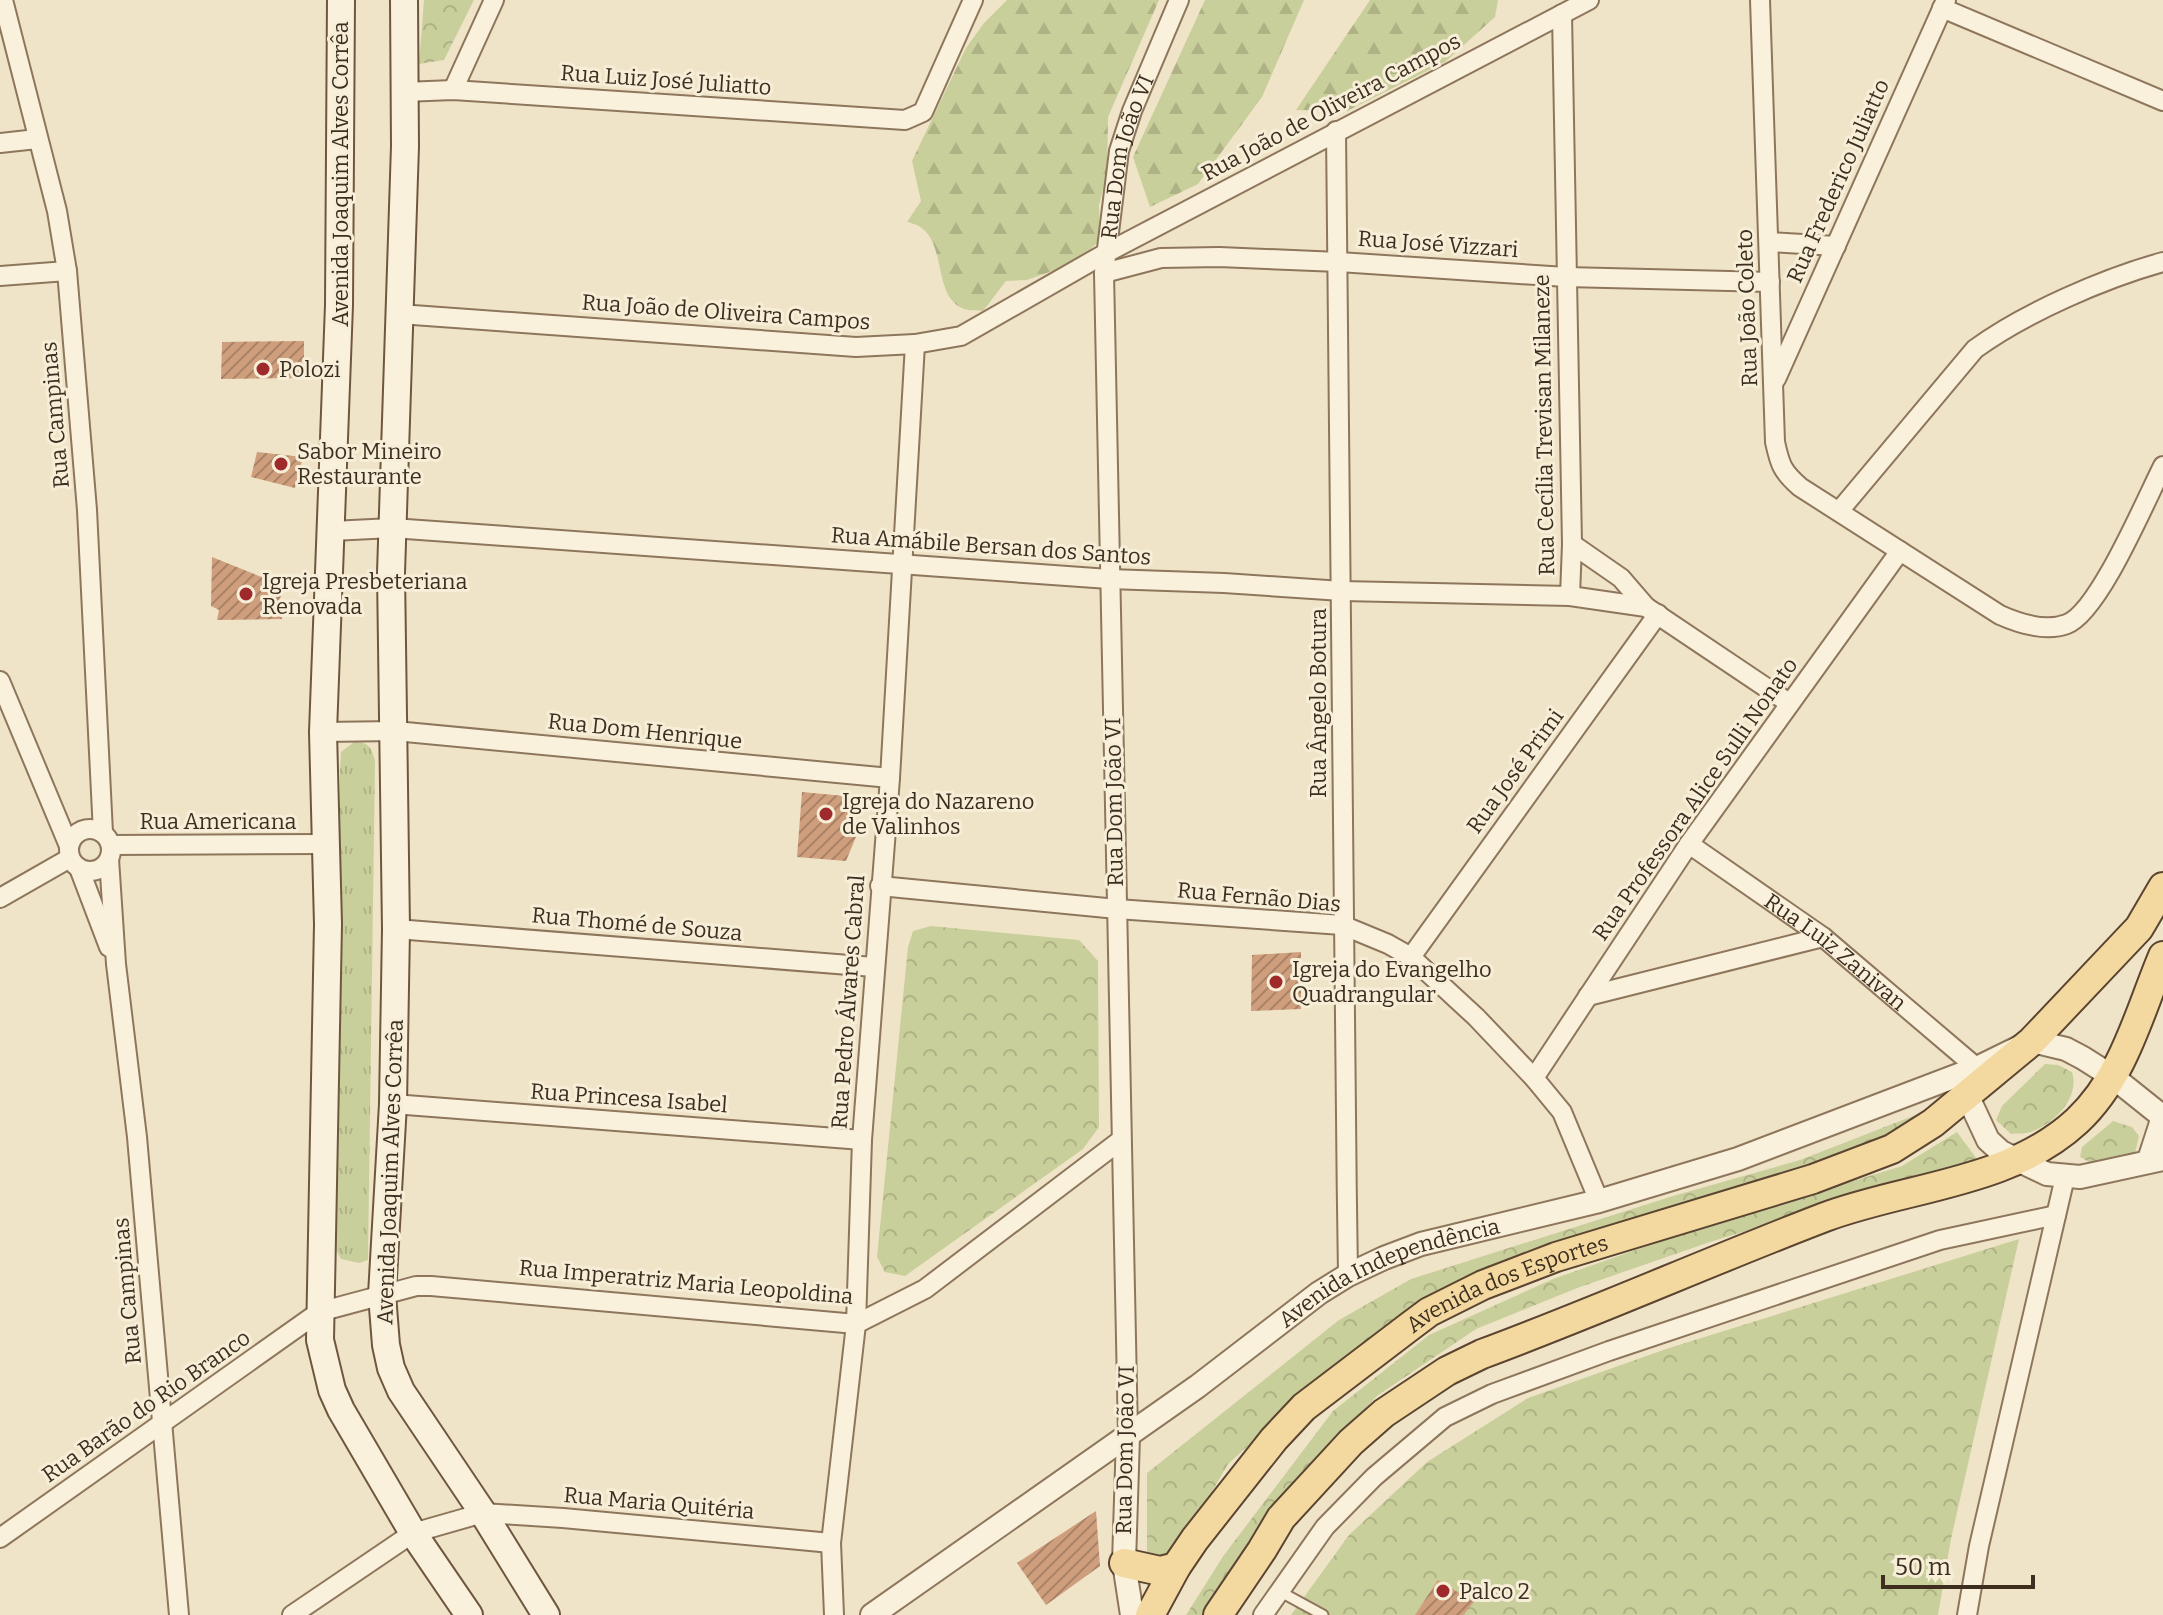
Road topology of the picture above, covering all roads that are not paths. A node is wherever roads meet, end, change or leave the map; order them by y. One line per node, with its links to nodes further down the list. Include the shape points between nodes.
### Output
1 (3, 0): 15 (street, Rua Campinas)
2 (341, 0): 33 (main road, Avenida Joaquim Alves Corrêa)
3 (404, 0): 12 (main road, Avenida Joaquim Alves Corrêa)
4 (494, 0): 11 (street)
5 (973, 0): 11 (street, Rua Luiz José Juliatto, via 923,112 905,120)
6 (1179, 0): 19 (street, Rua Dom João VI, via 1119,151)
7 (1589, 0): 10 (street, Rua João de Oliveira Campos)
8 (1760, 0): 17 (street, Rua João Coleto)
9 (1944, 4): 13 (street); 18 (street, Rua Frederico Juliatto)
10 (1562, 14): 14 (street, Rua João de Oliveira Campos); 25 (street, Rua Cecília Trevisan Milaneze)
11 (453, 90): 12 (street, Rua Luiz José Juliatto)
12 (404, 92): 27 (main road, Avenida Joaquim Alves Corrêa)
13 (2163, 101)
14 (1336, 131): 19 (street, Rua João de Oliveira Campos); 20 (street, Rua Ângelo Botura)
15 (37, 139): 16 (street); 22 (street, Rua Campinas)
16 (0, 143)
17 (1769, 242): 18 (street); 26 (street, Rua João Coleto)
18 (1836, 246): 29 (street, Rua Frederico Juliatto)
19 (1106, 253): 23 (street, Rua Dom João VI); 28 (street, Rua João de Oliveira Campos, via 961,336)
20 (1339, 262): 23 (street, Rua José Vizzari, via 1161,258); 25 (street, Rua José Vizzari); 38 (street, Rua Ângelo Botura)
21 (2163, 262): 31 (street, via 2066,299 1975,349)
22 (67, 271): 24 (street); 48 (street, Rua Campinas)
23 (1104, 273): 37 (street, Rua Dom João VI)
24 (0, 276)
25 (1566, 277): 26 (street, Rua José Vizzari); 34 (street, Rua Cecília Trevisan Milaneze)
26 (1770, 282): 29 (street, Rua João Coleto)
27 (399, 314): 28 (street, Rua João de Oliveira Campos, via 856,347); 32 (main road, Avenida Joaquim Alves Corrêa)
28 (915, 344): 36 (street, Rua Pedro Álvares Cabral)
29 (1775, 382): 31 (street, Rua João Coleto, via 1780,465 1800,487)
30 (2163, 466): 35 (street, Rua João Coleto, via 2103,585 2088,607 2066,624 2037,625 2000,615)
31 (1840, 510): 35 (street, Rua João Coleto)
32 (392, 528): 33 (street, Rua Amábile Bersan dos Santos); 36 (street, Rua Amábile Bersan dos Santos); 43 (main road, Avenida Joaquim Alves Corrêa)
33 (332, 531): 44 (main road, Avenida Joaquim Alves Corrêa)
34 (1572, 544): 39 (street, Rua Cecília Trevisan Milaneze); 40 (street, via 1621,578)
35 (1900, 551): 42 (street, Rua Professora Alice Sulli Nonato)
36 (903, 565): 37 (street, Rua Amábile Bersan dos Santos); 45 (street, Rua Pedro Álvares Cabral)
37 (1109, 579): 38 (street, Rua Amábile Bersan dos Santos); 53 (street, Rua Dom João VI)
38 (1342, 591): 39 (street, Rua Amábile Bersan dos Santos); 54 (street, Rua Ângelo Botura)
39 (1570, 596): 40 (street, Rua Amábile Bersan dos Santos)
40 (1652, 611): 42 (street); 58 (street, Rua José Primi)
41 (0, 681): 49 (street, Rua Campinas)
42 (1789, 703): 47 (street, Rua Professora Alice Sulli Nonato)
43 (395, 731): 44 (street); 45 (street, Rua Dom Henrique); 55 (main road, Avenida Joaquim Alves Corrêa)
44 (323, 732): 46 (main road, Avenida Joaquim Alves Corrêa)
45 (890, 778): 50 (street, Rua Pedro Álvares Cabral)
46 (325, 844): 48 (street, Rua Americana); 78 (main road, Avenida Joaquim Alves Corrêa, via 328,924)
47 (1689, 844): 56 (street, Rua Luiz Zanivan); 61 (street, Rua Professora Alice Sulli Nonato)
48 (107, 846): 49 (street, via 99,869 92,871); 49 (street, via 90,828 83,829 72,838); 59 (street, Rua Campinas)
49 (72, 857): 52 (street); 59 (street, Rua Campinas)
50 (880, 886): 53 (street, Rua Fernão Dias); 60 (street, Rua Pedro Álvares Cabral)
51 (2163, 887): 62 (main road, Avenida dos Esportes, via 2139,928)
52 (0, 898)
53 (1117, 909): 54 (street, Rua Fernão Dias); 70 (street, Rua Dom João VI)
54 (1342, 925): 58 (street, Rua Fernão Dias); 76 (street, Rua Ângelo Botura)
55 (396, 929): 60 (street, Rua Thomé de Souza); 67 (main road, Avenida Joaquim Alves Corrêa)
56 (1823, 937): 61 (street); 63 (street, Rua Luiz Zanivan)
57 (2163, 956): 64 (main road)
58 (1411, 957): 65 (street, Rua Fernão Dias)
59 (116, 964): 80 (street, Rua Campinas)
60 (874, 967): 69 (street, Rua Pedro Álvares Cabral)
61 (1588, 996): 65 (street, Rua Professora Alice Sulli Nonato)
62 (2032, 1041): 63 (street); 64 (street, via 2066,1049); 66 (main road, Avenida dos Esportes)
63 (1977, 1068): 66 (street); 74 (street, Avenida Independência, via 1738,1159)
64 (2113, 1077): 68 (street); 71 (main road, via 2077,1121)
65 (1534, 1078): 74 (street, Rua Fernão Dias, via 1562,1112)
66 (1967, 1095): 71 (street, via 1988,1140); 87 (main road, Avenida dos Esportes, via 1892,1149 1813,1179 1556,1257 1429,1312 1304,1407 1242,1477)
67 (393, 1104): 69 (street, Rua Princesa Isabel); 77 (main road, Avenida Joaquim Alves Corrêa)
68 (2163, 1117): 72 (street)
69 (862, 1140): 79 (street, Rua Pedro Álvares Cabral)
70 (1121, 1140): 79 (street, Rua Imperatriz Maria Leopoldina, via 925,1289); 81 (street, Rua Dom João VI)
71 (2017, 1159): 73 (street); 97 (main road, via 1990,1172 1828,1216 1447,1371 1384,1413 1307,1488 1281,1518)
72 (2156, 1159): 73 (street)
73 (2065, 1177): 75 (street)
74 (1599, 1201): 76 (street, Avenida Independência, via 1421,1244)
75 (2056, 1215): 88 (street, via 1940,1240 1480,1400 1445,1417 1374,1477 1325,1527); 100 (street)
76 (1348, 1275): 81 (street, Avenida Independência)
77 (382, 1295): 78 (street, Rua Imperatriz Maria Leopoldina); 79 (street, Rua Imperatriz Maria Leopoldina, via 416,1286 467,1287); 82 (main road, Avenida Joaquim Alves Corrêa, via 386,1345 401,1391)
78 (319, 1312): 80 (street, Rua Barão do Rio Branco); 83 (main road, Avenida Joaquim Alves Corrêa, via 332,1390)
79 (856, 1324): 85 (street, Rua Pedro Álvares Cabral)
80 (163, 1424): 84 (street, Rua Barão do Rio Branco); 89 (street, Rua Campinas)
81 (1128, 1436): 86 (street, Rua Dom João VI); 94 (street, Avenida Independência)
82 (483, 1513): 83 (street, Rua Maria Quitéria); 85 (street, Rua Maria Quitéria); 92 (main road, Avenida Joaquim Alves Corrêa)
83 (413, 1533): 90 (street, Rua Maria Quitéria); 91 (main road, Avenida Joaquim Alves Corrêa)
84 (0, 1538)
85 (831, 1543): 93 (street, Rua Pedro Álvares Cabral)
86 (1124, 1563): 87 (main road, via 1160,1571); 95 (street, Rua Dom João VI)
87 (1176, 1567): 96 (main road, Avenida dos Esportes)
88 (1279, 1591): 98 (street); 99 (lane)
89 (179, 1615)
90 (292, 1615)
91 (469, 1615)
92 (546, 1615)
93 (834, 1615)
94 (872, 1615)
95 (1132, 1615)
96 (1150, 1615)
97 (1218, 1615)
98 (1263, 1615)
99 (1323, 1615)
100 (1967, 1615)

